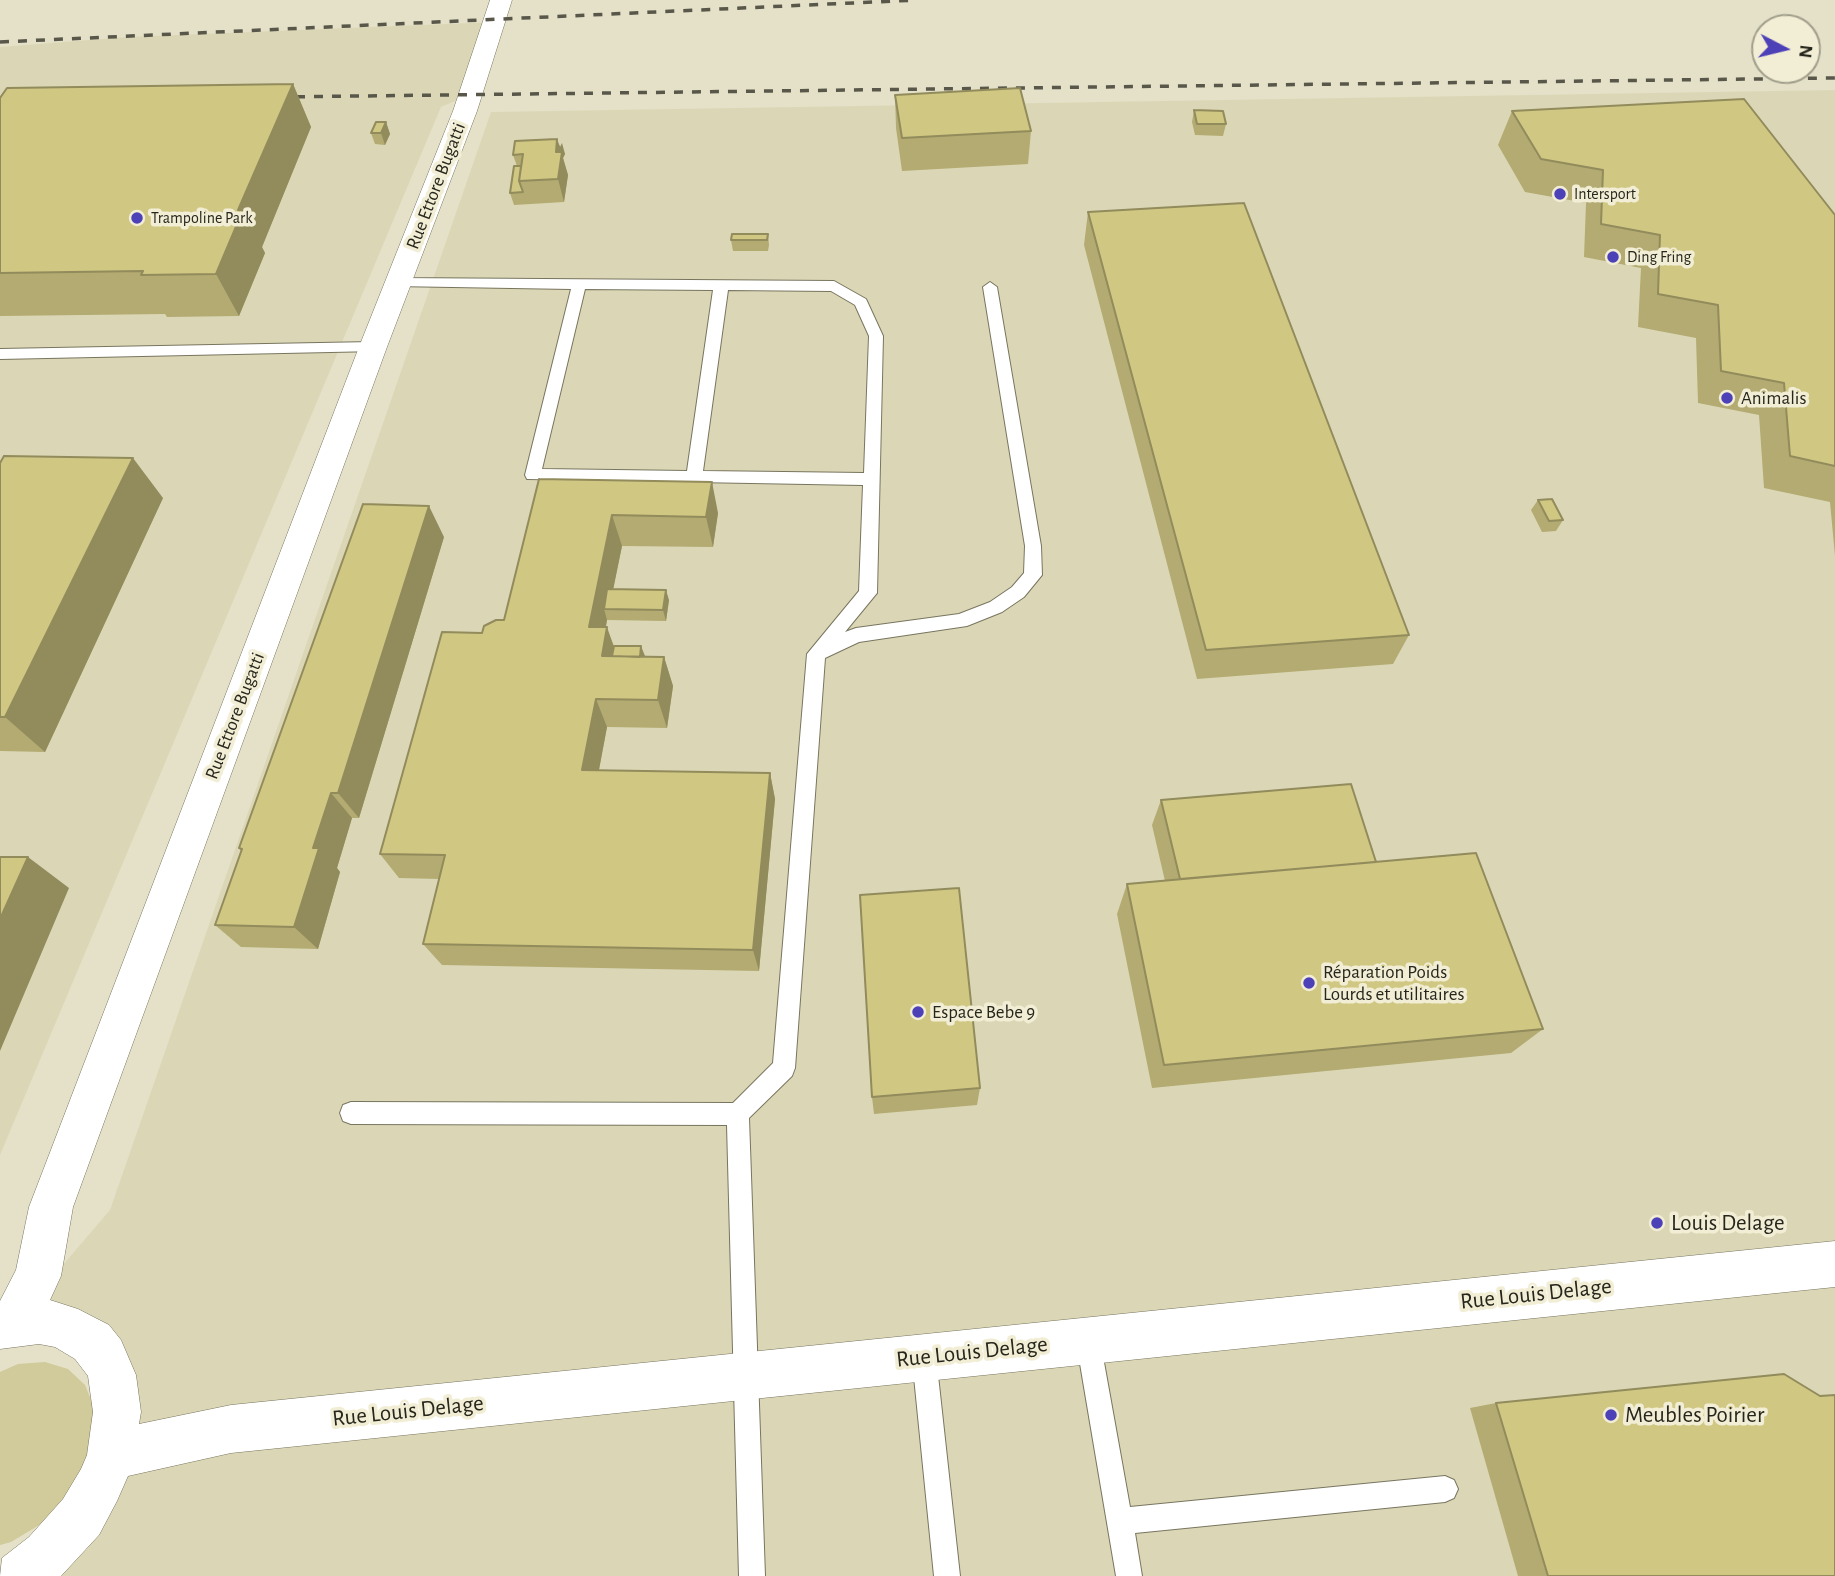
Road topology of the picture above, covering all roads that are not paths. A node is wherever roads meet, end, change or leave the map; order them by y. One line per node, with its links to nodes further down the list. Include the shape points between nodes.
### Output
1 (501, 0): 2 (street, Rue Ettore Bugatti, via 465,111)
2 (398, 283): 3 (lane); 6 (street, Rue Ettore Bugatti)
3 (579, 284): 4 (lane); 8 (lane, via 533,475)
4 (721, 285): 8 (lane); 9 (lane, via 834,286 861,302 876,336)
5 (990, 287): 10 (lane, via 1034,546 1033,575 996,607 961,621 856,635)
6 (373, 347): 7 (lane); 14 (street, Rue Ettore Bugatti, via 51,1207 38,1276)
7 (0, 354)
8 (694, 477): 9 (lane)
9 (872, 479): 10 (lane, via 868,593)
10 (816, 654): 12 (lane, via 784,1068)
11 (351, 1113): 12 (lane)
12 (738, 1114): 17 (lane)
13 (1835, 1264): 15 (street, Rue Louis Delage)
14 (7, 1324): 18 (street, via 39,1321 62,1325 92,1342 104,1357 112,1375 117,1412)
15 (1088, 1340): 16 (street, Rue Louis Delage); 20 (lane)
16 (924, 1357): 17 (street, Rue Louis Delage); 23 (lane)
17 (746, 1376): 18 (street, Rue Louis Delage, via 231,1429); 22 (lane)
18 (111, 1455): 21 (street, via 81,1517 47,1555)
19 (1445, 1489): 20 (lane)
20 (1119, 1521): 24 (lane)
21 (20, 1576)
22 (752, 1576)
23 (947, 1576)
24 (1129, 1576)

